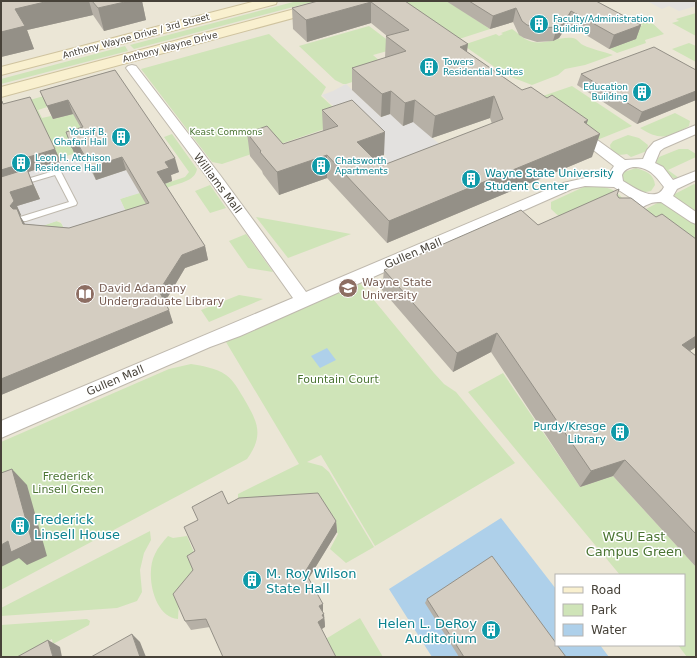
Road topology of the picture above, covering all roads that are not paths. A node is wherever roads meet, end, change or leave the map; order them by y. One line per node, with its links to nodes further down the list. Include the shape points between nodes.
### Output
1 (271, 1): 4 (street, Anthony Wayne Drive / 3rd Street)
2 (340, 1): 5 (street, Anthony Wayne Drive)
3 (132, 68): 18 (street, Williams Mall)
4 (1, 71)
5 (1, 92)
6 (570, 127): 9 (street)
7 (696, 129): 8 (street, via 659,145)
8 (648, 164): 9 (street, via 632,162); 13 (street, via 658,170)
9 (622, 165): 11 (street, via 615,175)
10 (696, 175): 13 (street)
11 (617, 183): 14 (street, via 637,196); 18 (street, Gullen Mall, via 585,182 568,186)
12 (1, 189): 16 (lane, via 57,172 73,203)
13 (668, 192): 14 (street); 17 (street)
14 (647, 199): 15 (street)
15 (617, 214)
16 (23, 219)
17 (696, 219)
18 (302, 300): 19 (street, Gullen Mall)
19 (1, 430)

